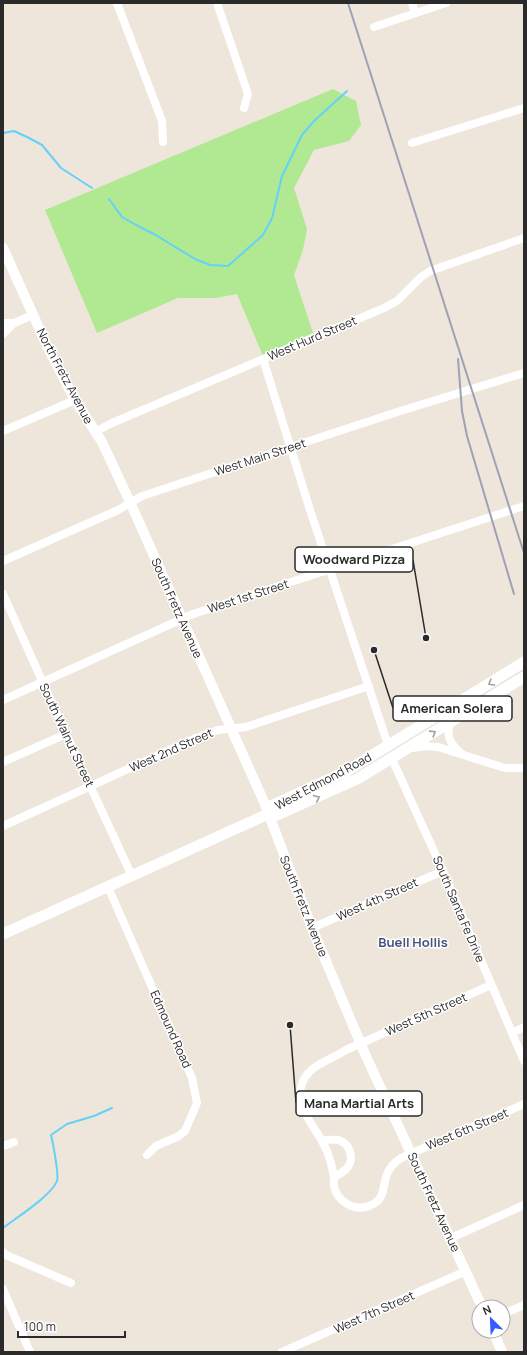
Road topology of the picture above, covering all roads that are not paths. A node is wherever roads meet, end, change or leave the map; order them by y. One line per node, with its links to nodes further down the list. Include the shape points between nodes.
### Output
1 (117, 3): 9 (street, via 162,121)
2 (217, 3): 7 (street, via 248,94)
3 (412, 3): 5 (street)
4 (446, 3): 5 (street)
5 (415, 13): 6 (street)
6 (374, 27)
7 (244, 108)
8 (524, 108): 10 (street)
9 (163, 142)
10 (412, 142)
11 (524, 238): 17 (street, West Hurd Street, via 430,271 384,308)
12 (3, 248): 13 (street, North Fretz Avenue)
13 (33, 315): 15 (street); 19 (street, North Fretz Avenue)
14 (3, 323): 15 (street)
15 (14, 324): 16 (street)
16 (3, 334)
17 (263, 358): 21 (street, West Hurd Street, via 112,422); 22 (street)
18 (524, 373): 22 (street, West Main Street)
19 (75, 400): 20 (street); 21 (street, North Fretz Avenue)
20 (3, 432)
21 (96, 432): 23 (street, North Fretz Avenue)
22 (290, 447): 23 (street, West Main Street); 26 (street)
23 (130, 502): 25 (street, West Main Street, via 118,510); 28 (street, South Fretz Avenue)
24 (524, 506): 26 (street, West 1st Street)
25 (3, 561)
26 (330, 569): 28 (street, West 1st Street); 32 (street)
27 (3, 594): 31 (street, South Walnut Street)
28 (182, 619): 31 (street, West 1st Street); 35 (street, South Fretz Avenue)
29 (524, 662): 37 (main road, West Edmond Road, one-way to 37)
30 (524, 677): 34 (main road, West Edmond Road)
31 (42, 681): 33 (street, West 1st Street); 36 (street, South Walnut Street)
32 (369, 686): 35 (street, West 2nd Street, via 246,727); 37 (street)
33 (3, 700)
34 (451, 722): 38 (main road, West Edmond Road, one-way to 34); 39 (street, via 448,735 455,748)
35 (231, 728): 43 (street, West 2nd Street, via 196,738); 44 (street, South Fretz Avenue)
36 (66, 734): 41 (street); 43 (street, South Walnut Street)
37 (388, 745): 44 (main road, West Edmond Road, via 345,772 273,805)
38 (405, 750): 39 (street, via 426,746); 40 (main road, West Edmond Road)
39 (463, 754): 42 (street, via 505,768)
40 (392, 759): 44 (main road, West Edmond Road, one-way to 40, via 278,815 311,801); 46 (street, South Santa Fe Drive)
41 (3, 762)
42 (524, 768)
43 (91, 786): 45 (street, West 2nd Street); 47 (street, South Walnut Street)
44 (268, 814): 47 (main road, West Edmond Road); 49 (street, South Fretz Avenue)
45 (3, 826)
46 (443, 871): 49 (street, West 4th Street); 51 (street, South Santa Fe Drive)
47 (132, 876): 48 (main road, West Edmond Road)
48 (108, 887): 50 (main road, West Edmond Road); 61 (street, Edmound Road, via 196,1092 197,1103 185,1131 156,1146)
49 (312, 928): 54 (street, South Fretz Avenue)
50 (3, 934)
51 (491, 985): 53 (street, South Santa Fe Drive); 54 (street, West 5th Street)
52 (524, 1028): 53 (street)
53 (512, 1033): 55 (street, South Santa Fe Drive)
54 (361, 1043): 57 (street, West 5th Street, via 314,1067 302,1082 301,1107); 60 (street, South Fretz Avenue)
55 (524, 1061)
56 (524, 1104): 60 (street, West 6th Street)
57 (322, 1141): 62 (street, West 5th Street); 62 (street, via 338,1140 350,1151 347,1169)
58 (14, 1142): 59 (street)
59 (3, 1146)
60 (411, 1153): 62 (street, West 6th Street, via 393,1163 387,1173 383,1194 368,1207 358,1208 345,1203 337,1193); 64 (street, South Fretz Avenue)
61 (147, 1155)
62 (334, 1177)
63 (524, 1205): 64 (street)
64 (451, 1238): 66 (street, South Fretz Avenue)
65 (3, 1252): 67 (street)
66 (466, 1271): 69 (street, South Fretz Avenue); 74 (street, West 7th Street)
67 (70, 1282)
68 (3, 1289): 73 (street)
69 (478, 1299)
70 (524, 1305): 71 (street)
71 (511, 1311)
72 (496, 1339): 75 (street)
73 (29, 1352)
74 (282, 1352)
75 (502, 1352)

